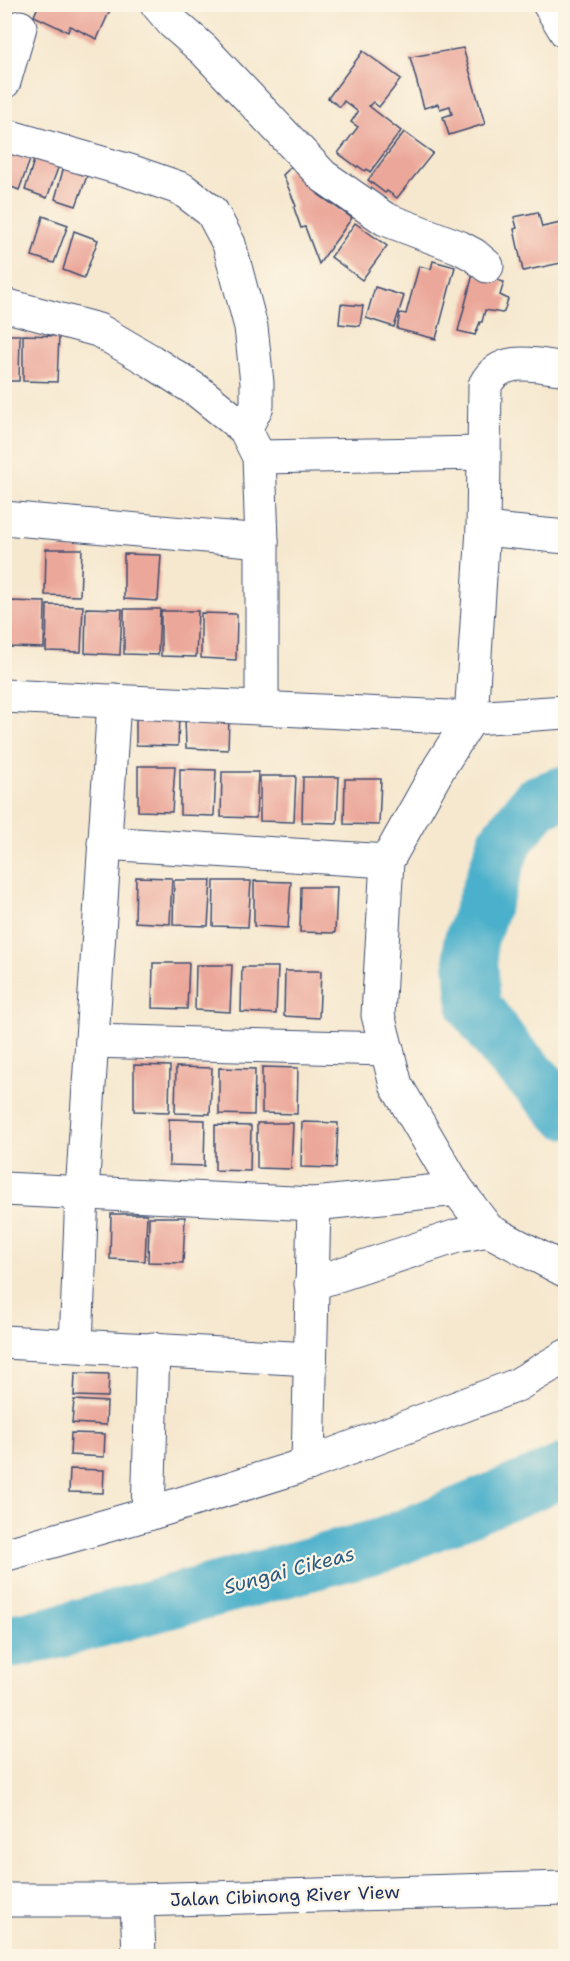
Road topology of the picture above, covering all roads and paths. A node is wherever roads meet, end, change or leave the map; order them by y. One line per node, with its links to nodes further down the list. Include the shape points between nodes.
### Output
1 (157, 4): 7 (street, via 323,176 385,219 459,247)
2 (549, 4): 4 (street)
3 (21, 27): 5 (street)
4 (566, 32)
5 (4, 82)
6 (4, 135): 10 (street, via 182,189 212,212 230,244 251,327 257,383)
7 (488, 266)
8 (4, 305): 10 (street, via 98,330 199,392)
9 (566, 369): 11 (street, via 509,364 489,376 484,385)
10 (252, 443): 11 (street); 15 (street)
11 (483, 453): 13 (street)
12 (4, 518): 15 (street)
13 (483, 529): 14 (street); 20 (street)
14 (566, 537)
15 (262, 541): 18 (street)
16 (4, 696): 17 (street)
17 (114, 701): 18 (street); 21 (street)
18 (262, 708): 20 (street)
19 (566, 712): 20 (street)
20 (471, 718): 22 (street)
21 (104, 843): 22 (street); 23 (street)
22 (387, 861): 24 (street, via 378,1015)
23 (92, 1041): 24 (street); 27 (street)
24 (387, 1049): 26 (street, via 396,1085)
25 (4, 1189): 27 (street)
26 (457, 1189): 28 (street); 29 (street)
27 (82, 1193): 28 (street); 33 (street)
28 (314, 1204): 31 (street)
29 (488, 1230): 30 (street); 31 (street, via 457,1236)
30 (566, 1271)
31 (311, 1284): 36 (street)
32 (4, 1342): 33 (street)
33 (76, 1345): 34 (street)
34 (153, 1349): 36 (street); 38 (street)
35 (566, 1356): 37 (street, via 518,1385)
36 (310, 1359): 37 (street)
37 (308, 1464): 38 (street)
38 (148, 1514): 39 (street)
39 (4, 1555)
40 (566, 1888): 42 (street, Jalan Cibinong River View)
41 (4, 1900): 42 (street, Jalan Cibinong River View)
42 (136, 1900): 43 (street)
43 (139, 1956)

